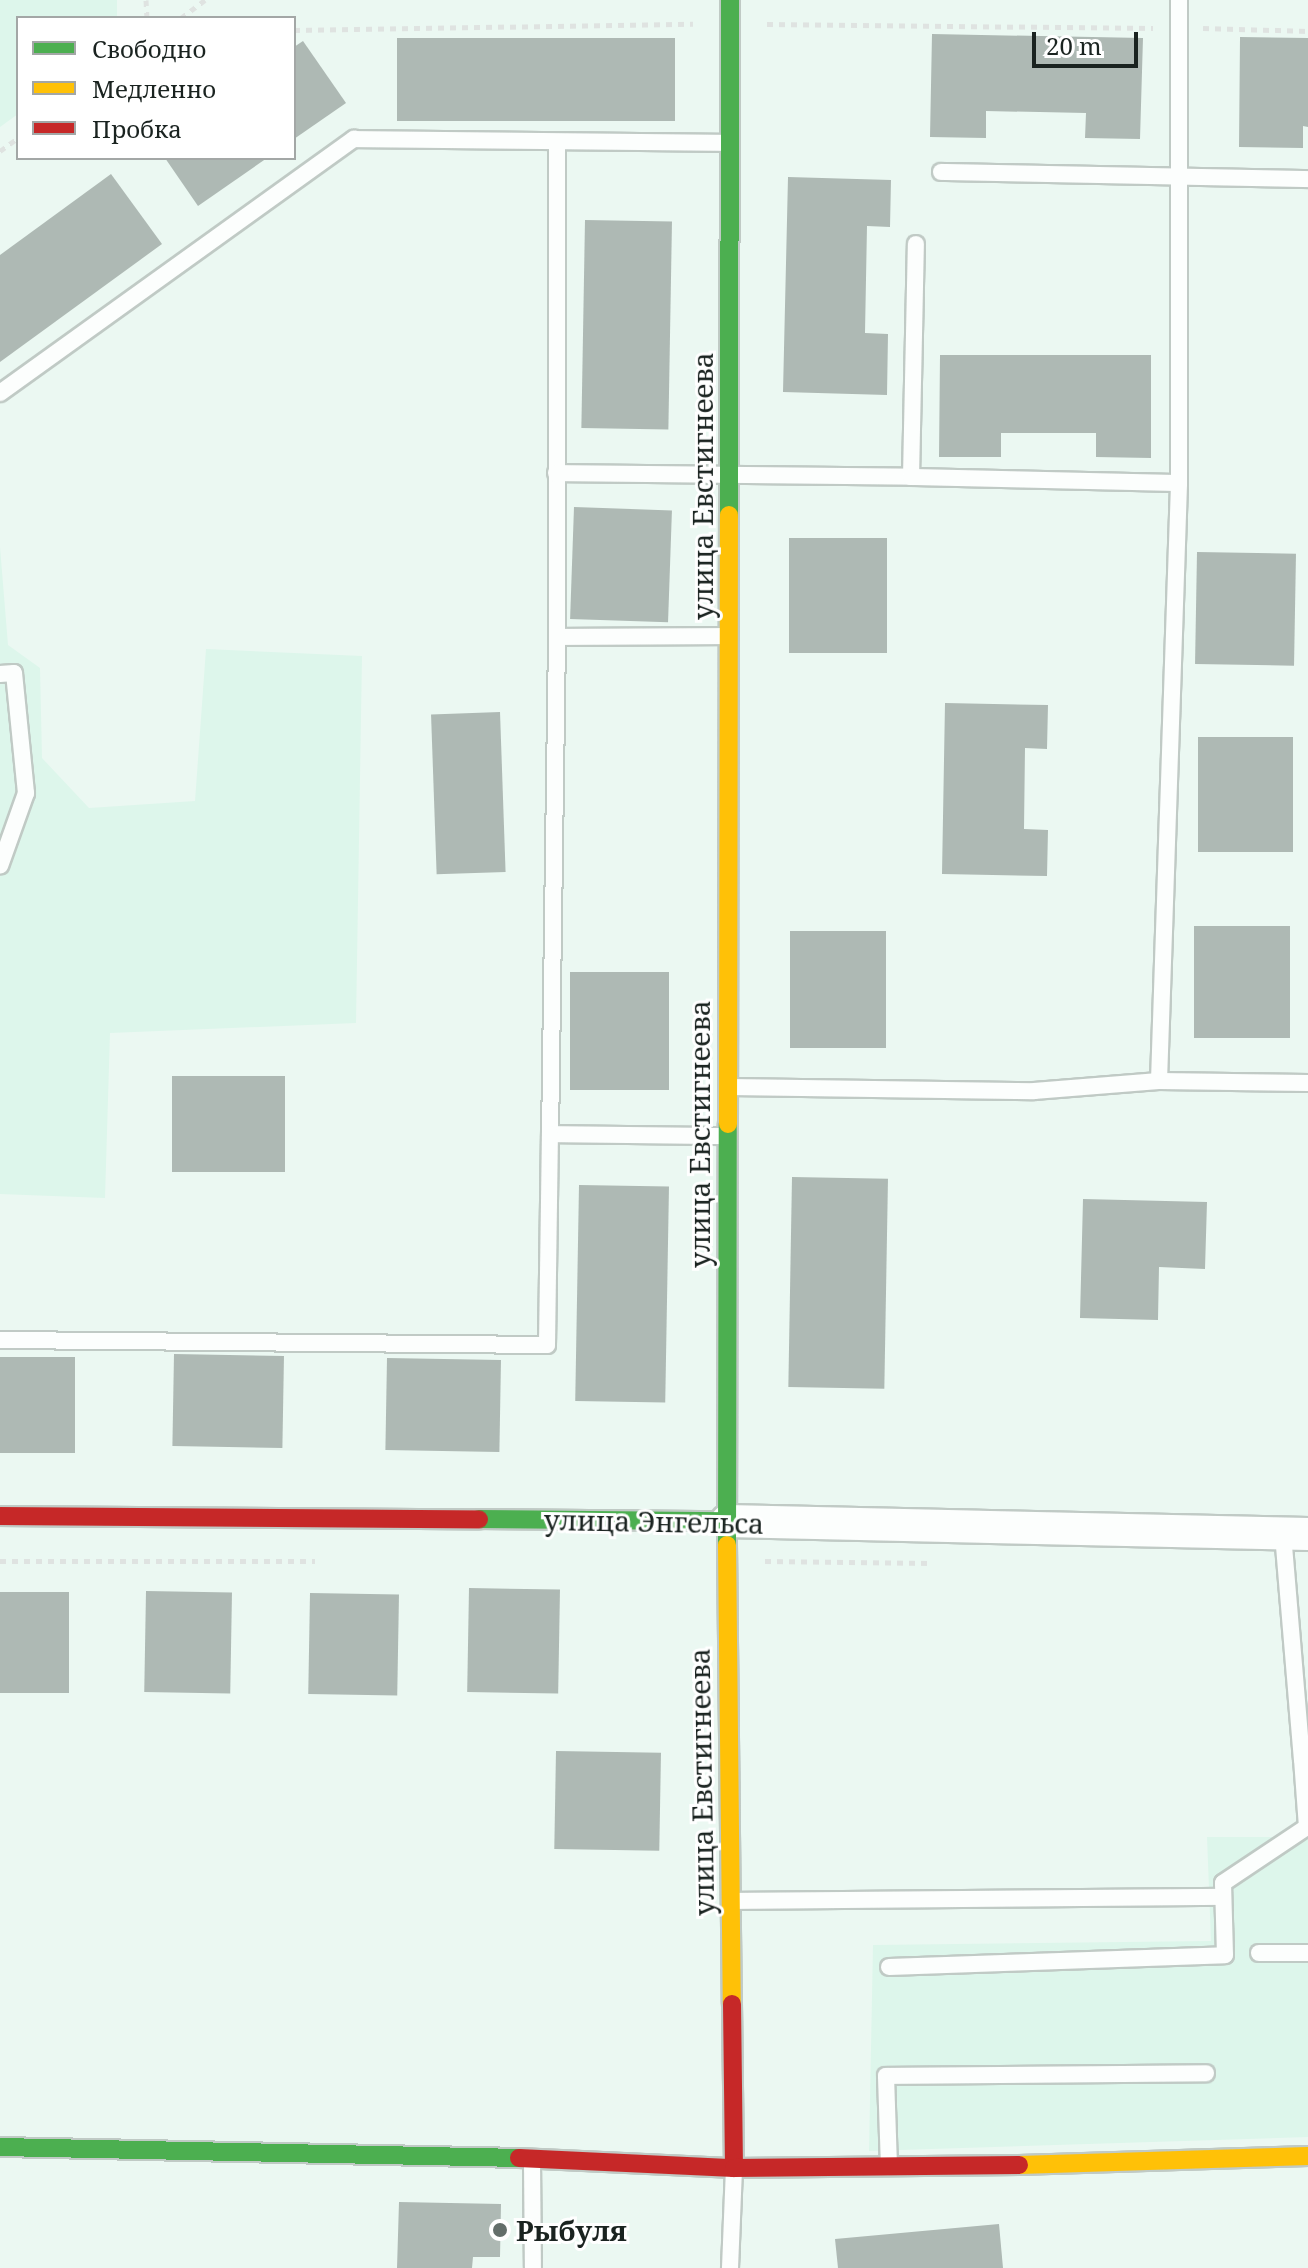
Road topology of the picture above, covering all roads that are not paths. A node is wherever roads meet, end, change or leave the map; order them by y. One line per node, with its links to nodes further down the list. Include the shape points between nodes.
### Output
1 (730, 0): 4 (main road, улица Евстигнеева)
2 (1179, 0): 6 (lane)
3 (557, 143): 4 (lane); 9 (lane, via 354,139); 10 (lane)
4 (732, 143): 11 (main road, улица Евстигнеева)
5 (941, 172): 6 (lane)
6 (1178, 175): 7 (lane); 13 (lane)
7 (1308, 179)
8 (916, 244): 12 (lane)
9 (0, 393)
10 (556, 473): 11 (lane); 15 (lane)
11 (730, 474): 12 (lane); 14 (main road, улица Евстигнеева)
12 (911, 477): 13 (lane)
13 (1179, 483): 18 (lane)
14 (729, 636): 15 (lane); 20 (main road, улица Евстигнеева)
15 (557, 637): 21 (lane)
16 (0, 674): 17 (lane, via 14,673 26,793)
17 (0, 866)
18 (1159, 1081): 19 (lane); 20 (lane, via 1034,1091)
19 (1308, 1083)
20 (727, 1087): 22 (main road, улица Евстигнеева)
21 (550, 1134): 22 (lane); 23 (lane, via 547,1345)
22 (727, 1136): 25 (main road, улица Евстигнеева)
23 (0, 1340)
24 (0, 1516): 25 (main road, улица Энгельса)
25 (727, 1521): 26 (street, улица Энгельса); 29 (main road, улица Евстигнеева)
26 (1295, 1534): 27 (lane)
27 (1305, 1759): 28 (lane, via 1307,1827 1223,1883)
28 (1223, 1897): 29 (lane); 32 (lane, via 1225,1955)
29 (731, 1901): 37 (main road, улица Евстигнеева)
30 (1259, 1953): 31 (lane)
31 (1308, 1953)
32 (889, 1967)
33 (1206, 2073): 38 (lane, via 886,2076)
34 (0, 2147): 36 (main road)
35 (1308, 2156): 38 (main road)
36 (532, 2158): 37 (main road); 39 (lane)
37 (734, 2168): 38 (main road); 40 (lane, улица Евстигнеева)
38 (889, 2169)
39 (533, 2268)
40 (730, 2268)

